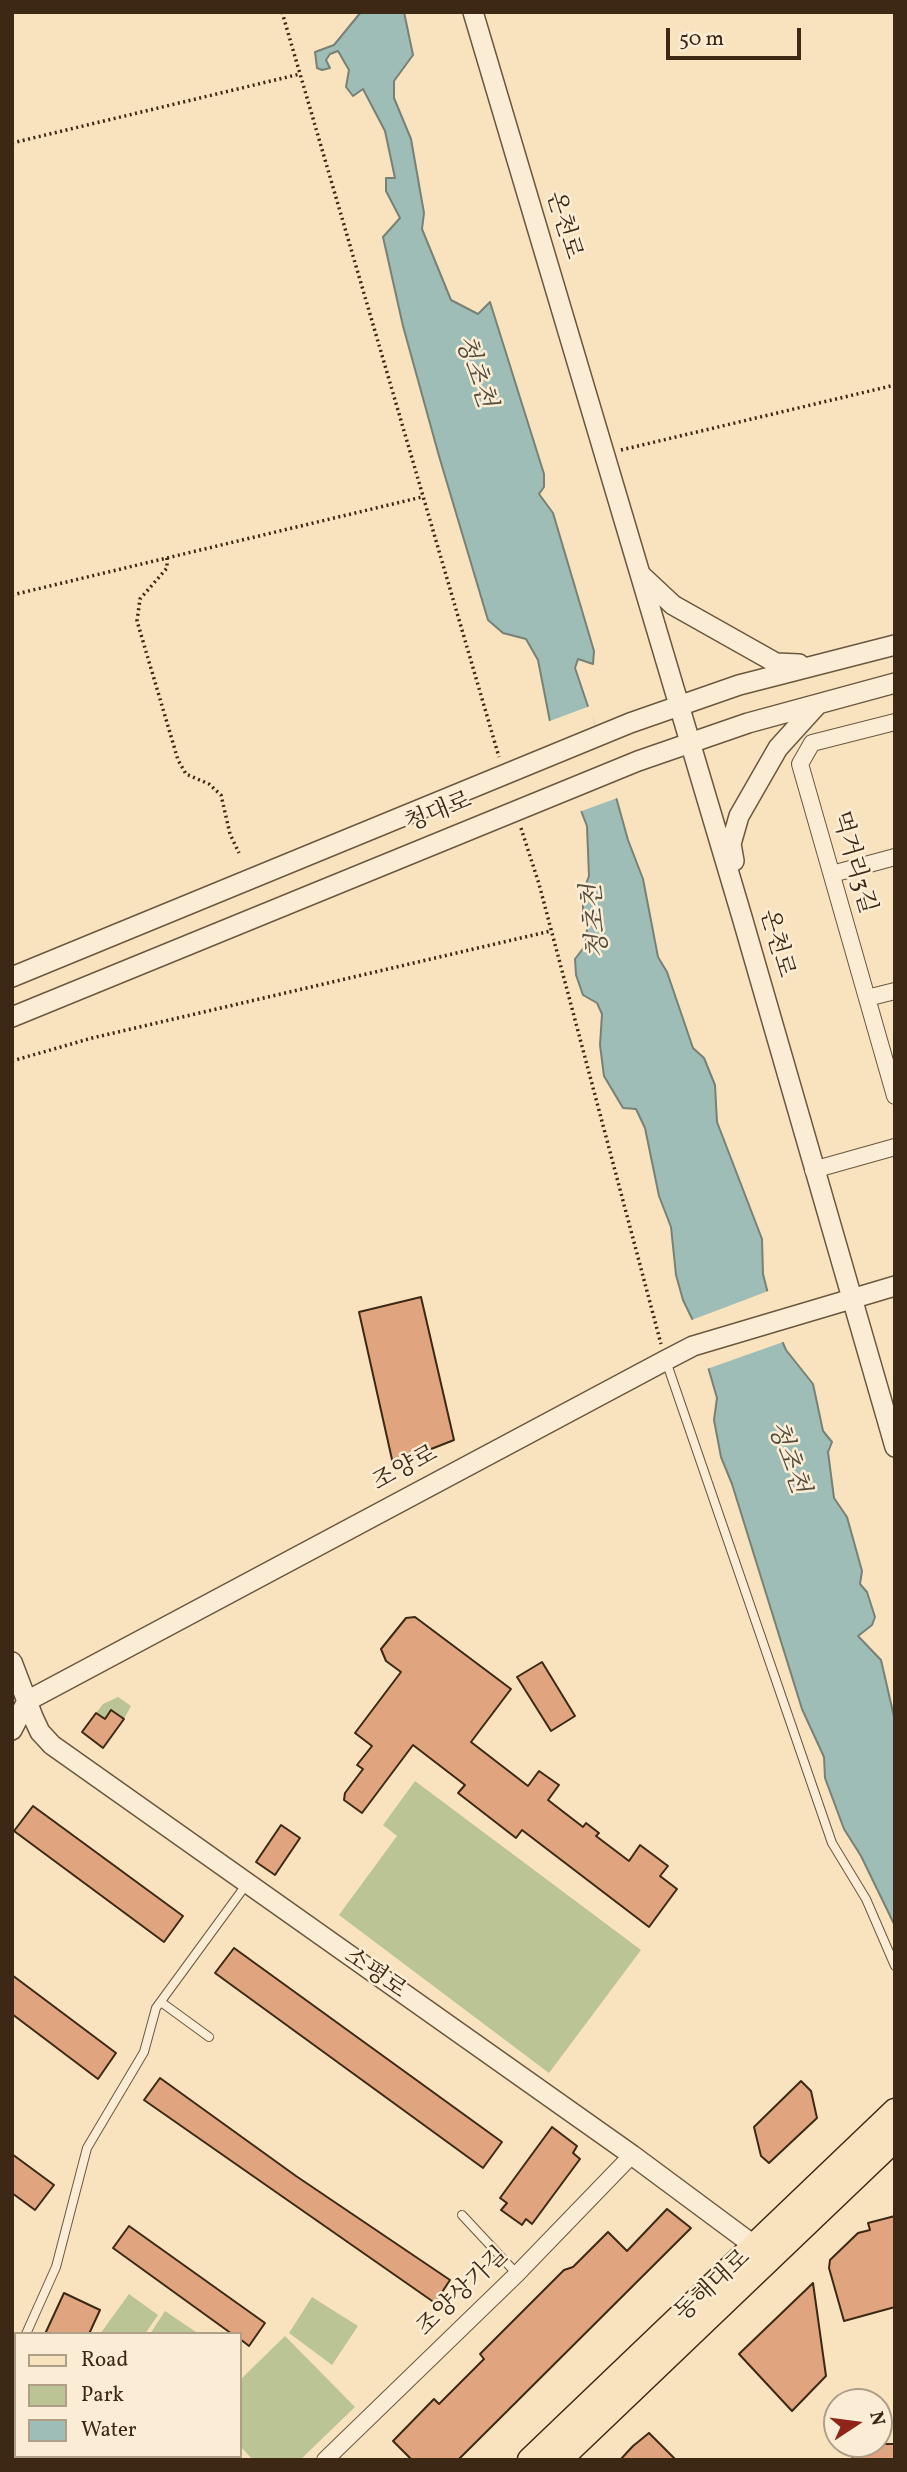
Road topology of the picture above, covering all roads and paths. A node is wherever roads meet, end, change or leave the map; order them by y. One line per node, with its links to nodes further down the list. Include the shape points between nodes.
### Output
1 (282, 12): 3 (path)
2 (472, 12): 6 (street, 온천로)
3 (300, 74): 4 (path); 7 (path)
4 (12, 144)
5 (895, 385): 6 (path)
6 (605, 454): 9 (street, 온천로)
7 (423, 497): 8 (path); 18 (path)
8 (167, 558): 10 (path); 20 (path, via 167,568 140,599 137,621 178,760 186,774 220,795)
9 (641, 575): 12 (street, via 674,605 775,663); 15 (street, 온천로)
10 (12, 595)
11 (895, 645): 12 (street, 청대로)
12 (814, 666): 15 (street, 청대로)
13 (895, 683): 14 (street, 청대로)
14 (820, 702): 17 (street, 청대로); 23 (street, via 778,748 739,816 731,844)
15 (680, 705): 17 (street, 온천로); 18 (street, 청대로)
16 (895, 722): 22 (street, 먹거리3길, via 812,743 800,764)
17 (691, 743): 19 (street, 청대로); 23 (street, 온천로)
18 (503, 773): 25 (street, 청대로)
19 (515, 810): 24 (path); 28 (street, 청대로)
20 (239, 853)
21 (895, 857): 22 (street)
22 (832, 874): 27 (street, 먹거리3길)
23 (743, 918): 32 (street, 온천로)
24 (551, 930): 29 (path); 35 (path)
25 (12, 977)
26 (895, 991): 27 (street)
27 (867, 998): 30 (street, 먹거리3길)
28 (12, 1017)
29 (12, 1061)
30 (895, 1096)
31 (895, 1147): 32 (street)
32 (813, 1171): 34 (street, 온천로)
33 (895, 1286): 34 (street, 조양로)
34 (850, 1297): 35 (street, 조양로, via 693,1346); 36 (street, 온천로)
35 (666, 1360): 38 (street, 조양로); 41 (lane, via 832,1843 866,1899)
36 (895, 1447)
37 (12, 1662): 38 (street, 소평로)
38 (27, 1701): 39 (street); 40 (street, 소평로, via 40,1732 52,1745)
39 (12, 1730)
40 (246, 1885): 42 (lane); 46 (street, 소평로)
41 (895, 1966)
42 (160, 2002): 43 (lane); 50 (lane, via 144,2052 87,2148 56,2267)
43 (209, 2037)
44 (895, 2111): 48 (main road, 동해대로)
45 (895, 2139): 48 (main road, 동해대로)
46 (632, 2155): 48 (street, 소평로); 49 (street, 조양상가길)
47 (462, 2215): 49 (lane)
48 (763, 2253): 52 (main road, 동해대로); 53 (main road, 동해대로)
49 (517, 2274): 51 (street, 조양상가길)
50 (27, 2332)
51 (325, 2460)
52 (530, 2460)
53 (559, 2460)

